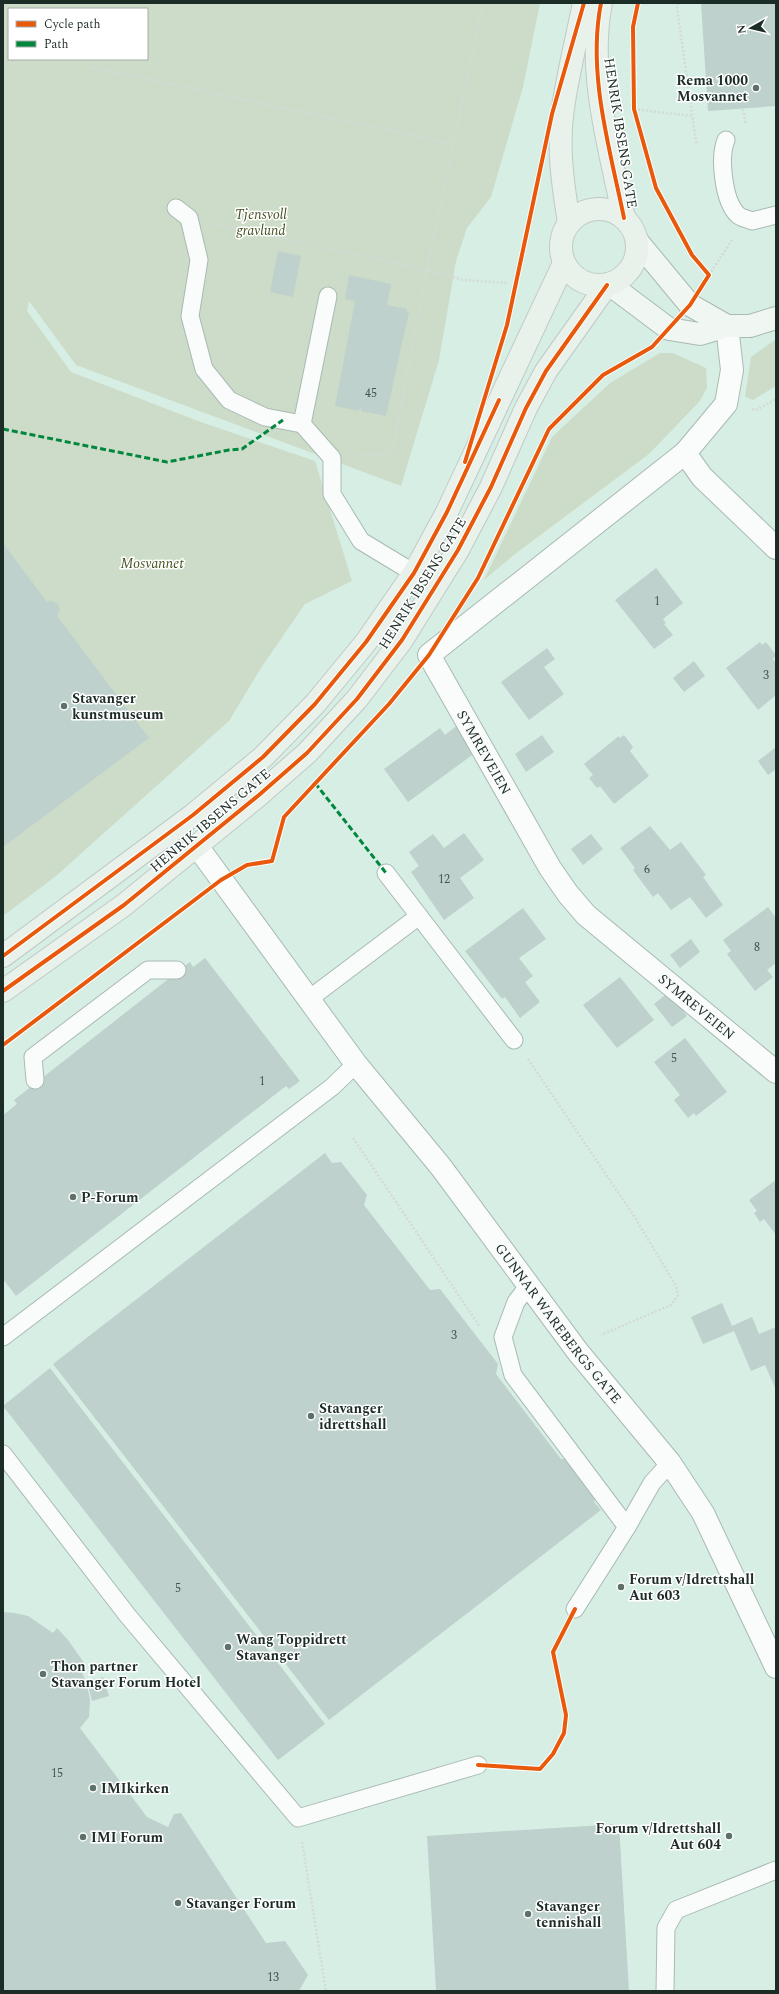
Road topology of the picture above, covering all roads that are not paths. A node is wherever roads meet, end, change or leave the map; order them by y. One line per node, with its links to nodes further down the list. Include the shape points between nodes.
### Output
1 (584, 3): 7 (main road, via 562,109 561,173)
2 (601, 3): 6 (main road, HENRIK IBSENS GATE, via 596,48 603,112)
3 (724, 145): 5 (lane, via 725,187 738,215 752,221)
4 (176, 208): 14 (lane, via 189,218 199,260 190,316 204,369 229,400 266,417)
5 (776, 215)
6 (624, 218): 7 (main road, via 601,209 589,210); 8 (main road, via 632,228)
7 (568, 223): 9 (main road, via 560,243)
8 (637, 241): 10 (main road, via 637,252 627,272 619,280); 13 (street, via 690,305)
9 (564, 263): 10 (main road, via 571,274 581,282 594,285); 17 (main road, HENRIK IBSENS GATE, via 450,506)
10 (608, 284): 13 (street, via 669,329 700,334); 18 (main road, HENRIK IBSENS GATE, via 546,371 458,550 402,640 357,699 307,753)
11 (328, 296): 14 (lane)
12 (776, 318): 13 (street, via 750,326)
13 (727, 326): 15 (street, via 732,370 726,404)
14 (302, 424): 17 (lane, via 332,458 332,494 361,541)
15 (685, 453): 16 (street, via 702,477); 27 (street, SYMREVEIEN, via 429,655 550,868 568,894 586,915)
16 (776, 548)
17 (414, 574): 21 (main road, HENRIK IBSENS GATE, via 366,642 315,704 263,757 193,815)
18 (197, 846): 23 (main road, HENRIK IBSENS GATE, via 124,905); 24 (street, GUNNAR WAREBERGS GATE)
19 (386, 873): 20 (lane)
20 (419, 916): 24 (lane); 25 (lane)
21 (3, 956)
22 (177, 970): 28 (lane, via 148,970 33,1057)
23 (3, 991)
24 (309, 999): 26 (street, GUNNAR WAREBERGS GATE)
25 (514, 1040)
26 (356, 1064): 29 (street, GUNNAR WAREBERGS GATE, via 441,1167); 30 (lane, via 332,1087)
27 (776, 1072)
28 (35, 1080)
29 (528, 1286): 32 (street, GUNNAR WAREBERGS GATE, via 578,1352); 33 (lane, via 516,1302 503,1337 513,1375)
30 (4, 1335)
31 (3, 1454): 36 (lane, via 128,1616 298,1818)
32 (670, 1463): 33 (lane, via 652,1483); 35 (street, GUNNAR WAREBERGS GATE, via 702,1513)
33 (627, 1527): 34 (lane)
34 (575, 1609)
35 (776, 1667)
36 (478, 1765)
37 (776, 1870): 38 (lane, via 676,1910 666,1928)
38 (665, 1991)

